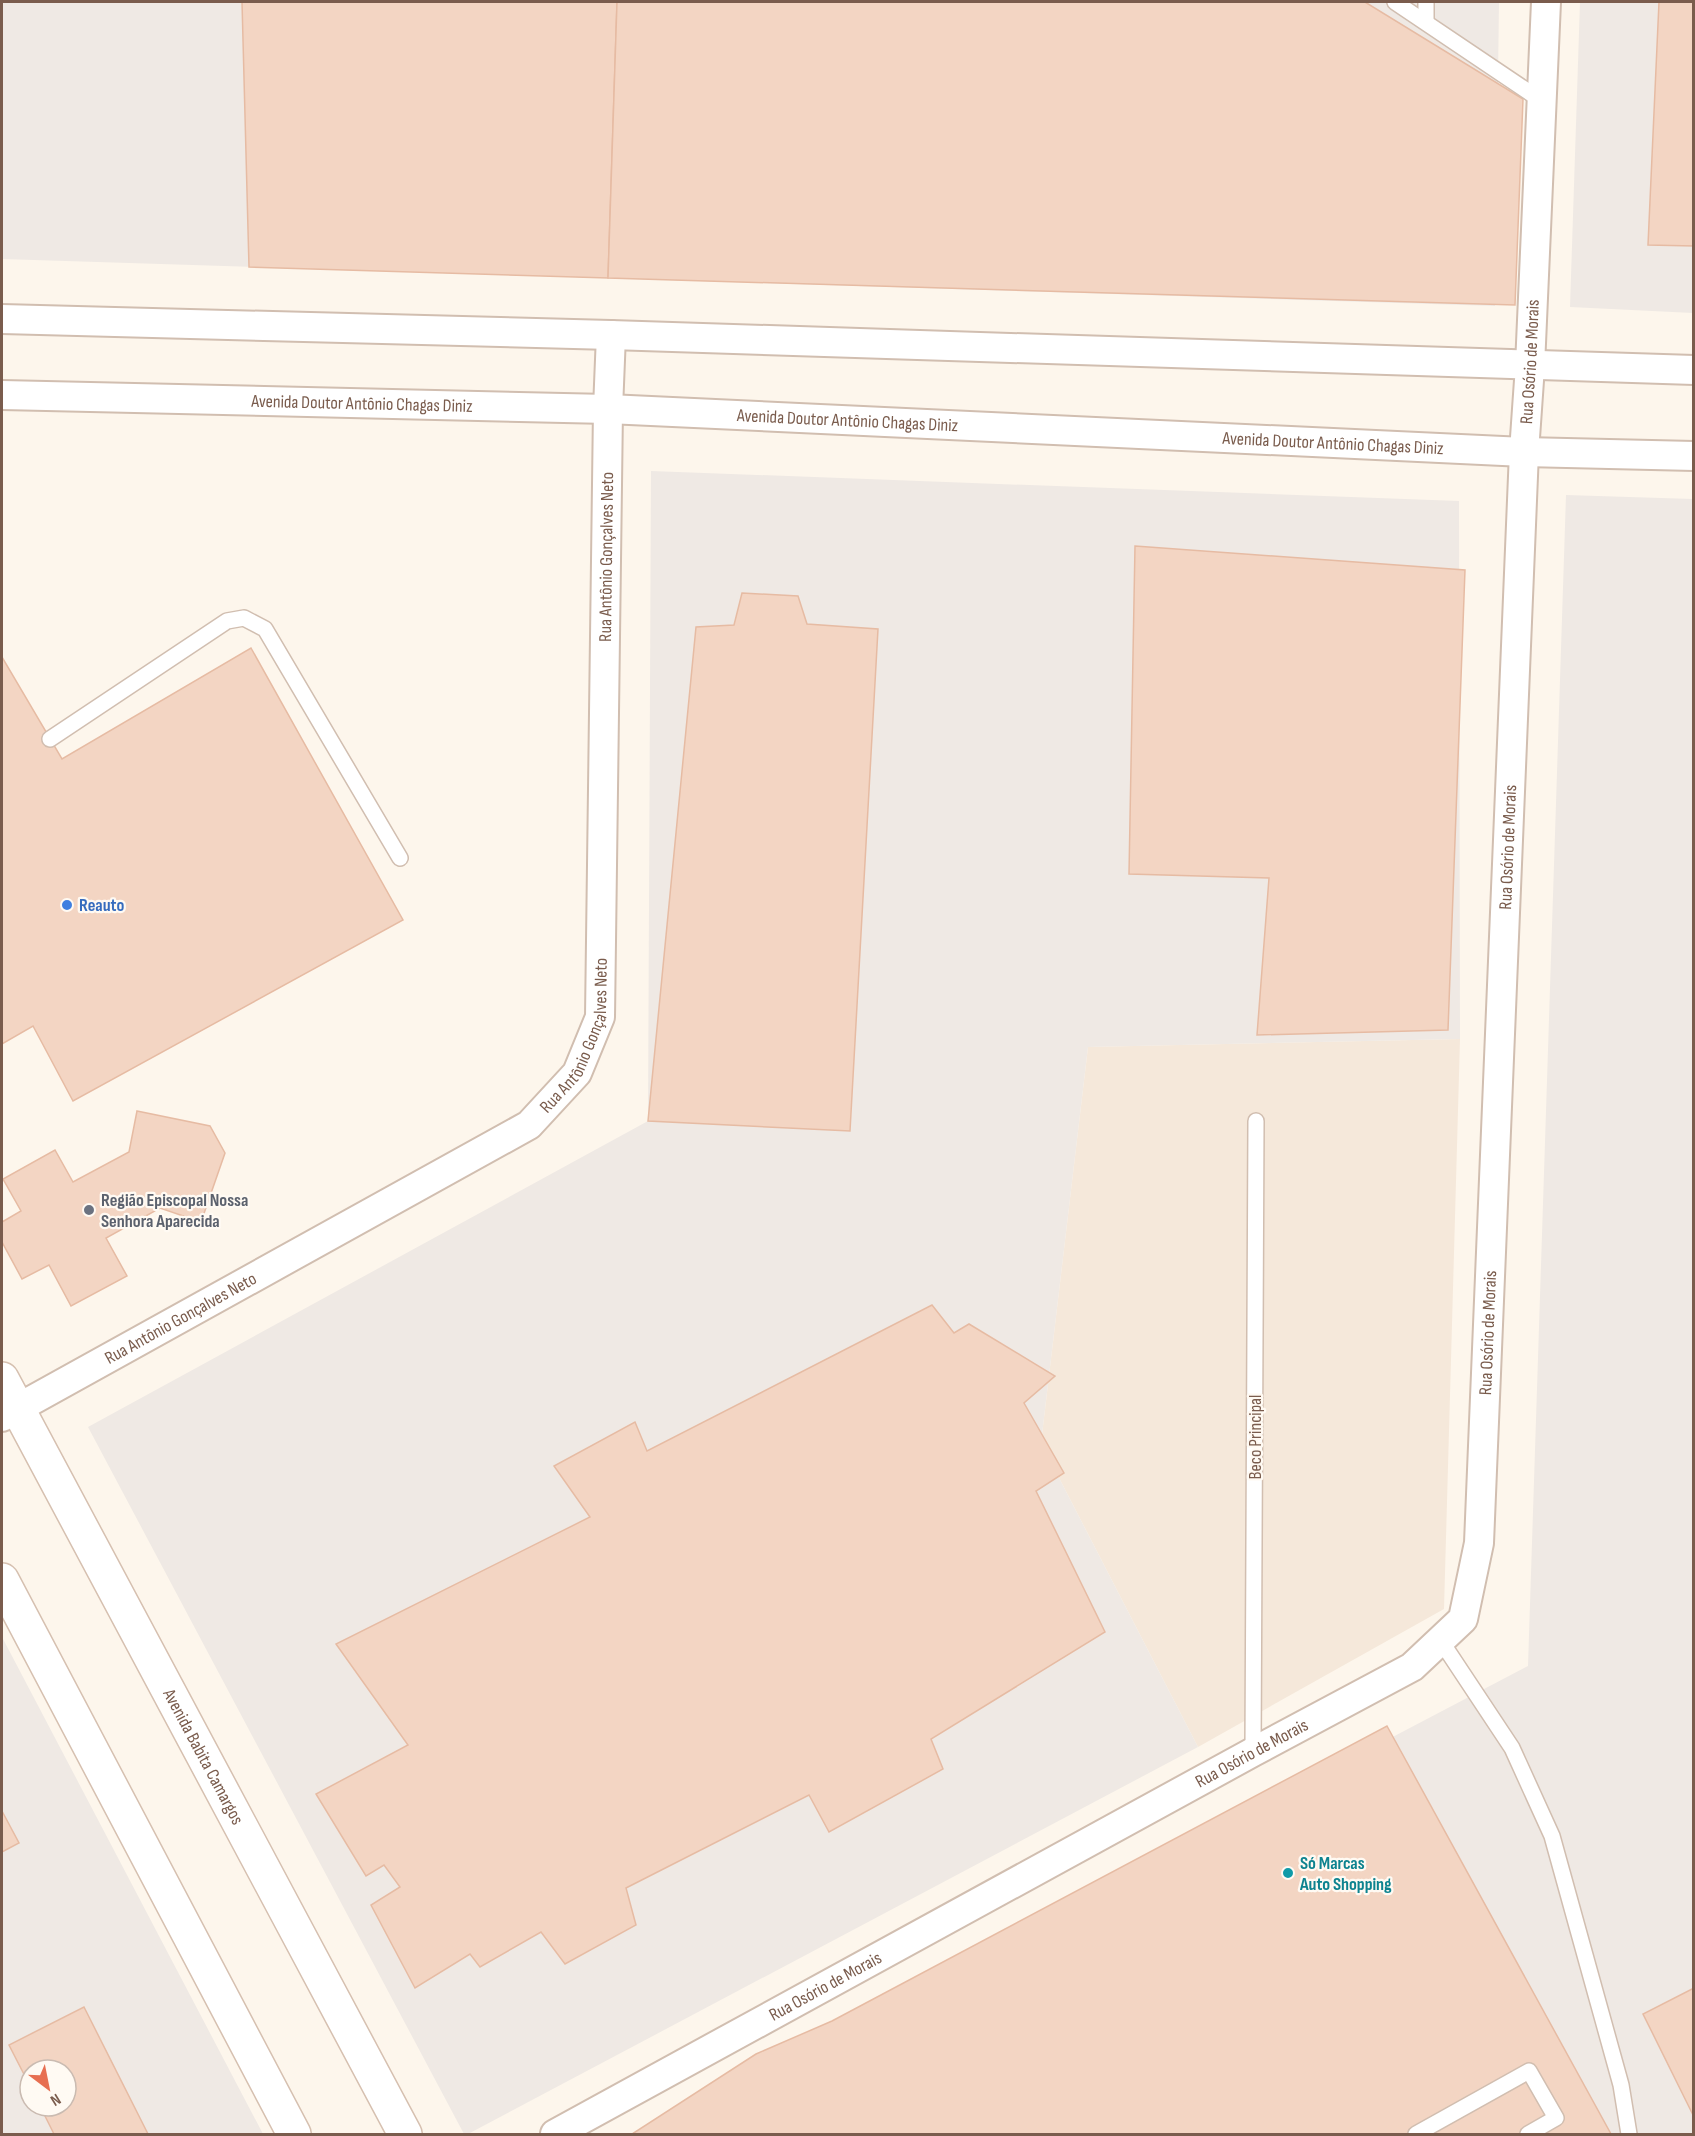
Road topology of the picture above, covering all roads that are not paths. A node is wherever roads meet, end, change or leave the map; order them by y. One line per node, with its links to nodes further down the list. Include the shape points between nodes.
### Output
1 (1395, 2): 4 (lane)
2 (1426, 2): 4 (lane)
3 (1546, 2): 5 (street, Rua Osório de Morais)
4 (1426, 21): 5 (lane)
5 (1542, 101): 8 (street, Rua Osório de Morais)
6 (2, 319): 7 (street)
7 (610, 335): 8 (street); 11 (street, Rua Antônio Gonçalves Neto)
8 (1530, 366): 9 (street); 12 (street, Rua Osório de Morais)
9 (1694, 370)
10 (2, 395): 11 (street, Avenida Doutor Antônio Chagas Diniz)
11 (608, 409): 12 (street, Avenida Doutor Antônio Chagas Diniz); 18 (street, Rua Antônio Gonçalves Neto, via 600,1017 577,1073 529,1125)
12 (1524, 452): 13 (street, Avenida Doutor Antônio Chagas Diniz); 20 (street, Rua Osório de Morais, via 1479,1543 1463,1620)
13 (1694, 456)
14 (50, 739): 15 (lane, via 226,621 244,618 265,629)
15 (400, 858)
16 (1256, 1121): 21 (lane, Beco Principal)
17 (2, 1379): 18 (main road, Avenida Babita Camargos)
18 (10, 1413): 23 (main road, Avenida Babita Camargos)
19 (2, 1580): 22 (main road)
20 (1440, 1641): 21 (street, Rua Osório de Morais, via 1412,1667); 27 (lane, via 1512,1748 1552,1836 1621,2085)
21 (1253, 1752): 24 (street, Rua Osório de Morais)
22 (294, 2134)
23 (405, 2134)
24 (555, 2134)
25 (1416, 2134): 26 (lane, via 1530,2072 1556,2118)
26 (1528, 2134)
27 (1629, 2134)

